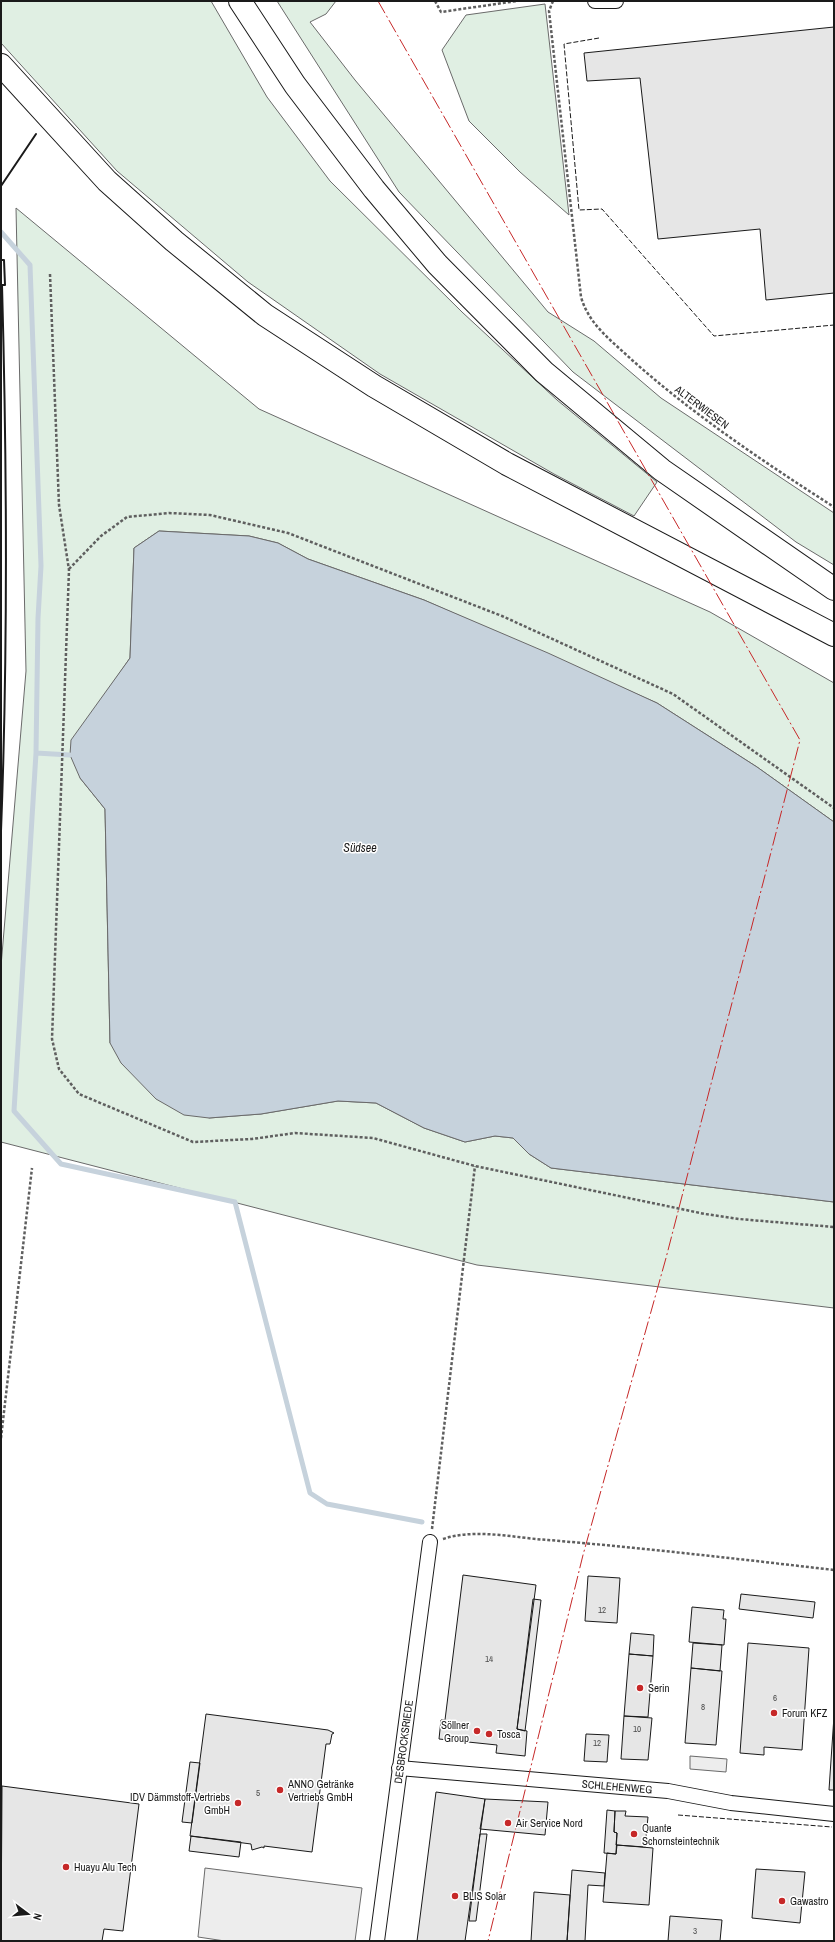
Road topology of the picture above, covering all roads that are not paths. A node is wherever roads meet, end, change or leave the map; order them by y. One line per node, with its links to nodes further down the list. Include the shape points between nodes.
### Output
1 (240, 1): 5 (highway, via 295,85 374,189 437,264 544,372 662,470)
2 (595, 1): 3 (street)
3 (616, 1)
4 (1, 65): 6 (highway, via 107,181 174,241 266,315 374,386 507,464)
5 (834, 589)
6 (834, 635)
7 (430, 1542): 8 (street, DESBROCKSRIEDE)
8 (399, 1768): 9 (street, SCHLEHENWEG, via 668,1791 731,1803); 10 (street, DESBROCKSRIEDE)
9 (834, 1814)
10 (377, 1941)

